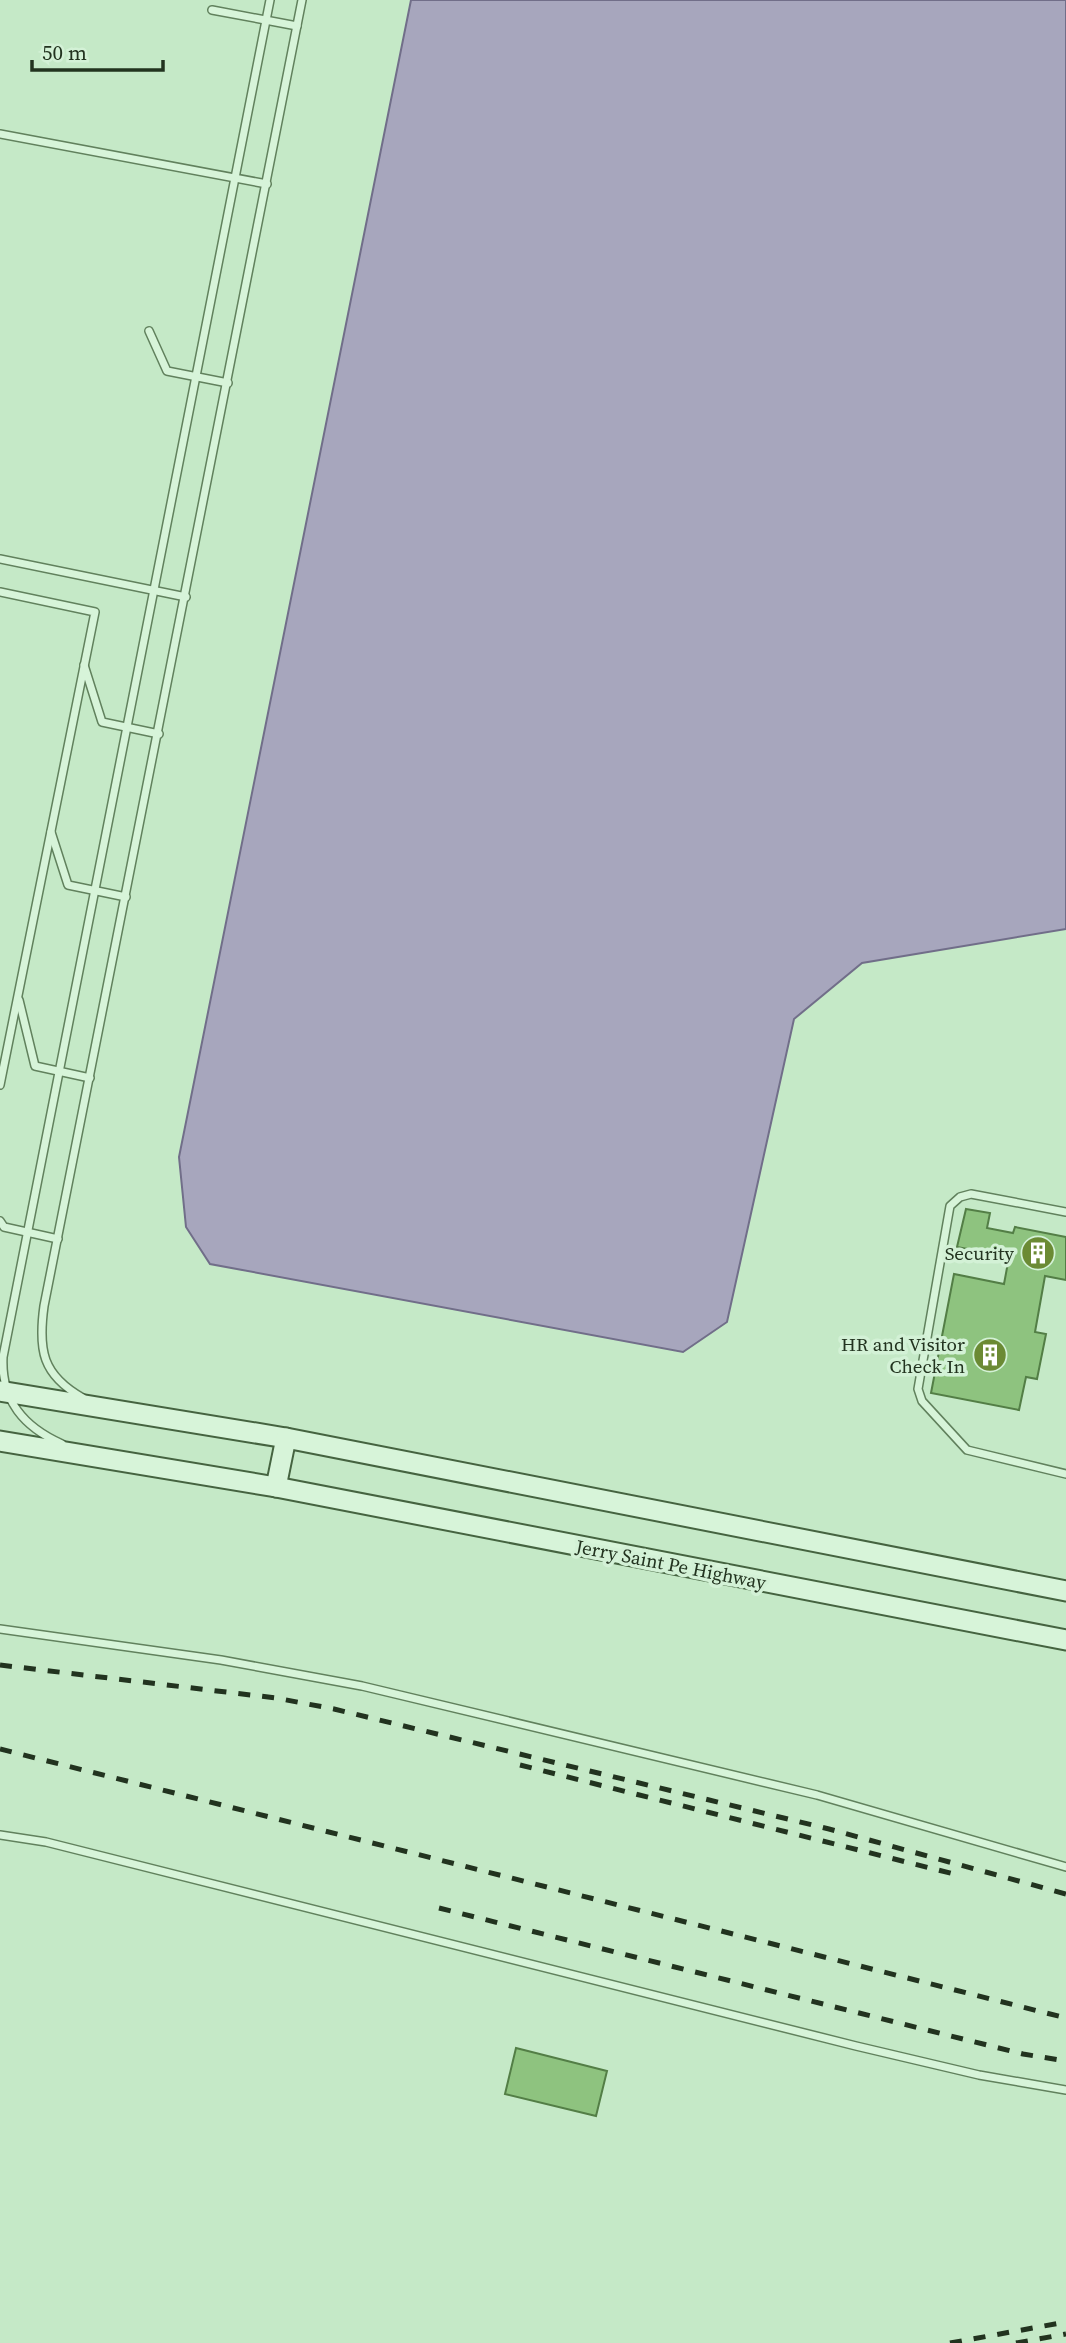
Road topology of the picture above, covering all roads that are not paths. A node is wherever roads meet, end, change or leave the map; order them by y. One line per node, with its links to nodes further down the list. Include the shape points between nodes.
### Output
1 (270, 0): 4 (lane)
2 (302, 0): 5 (lane)
3 (212, 10): 4 (lane)
4 (267, 20): 5 (lane); 7 (lane)
5 (297, 26): 8 (lane)
6 (0, 134): 7 (lane)
7 (235, 178): 8 (lane); 10 (lane)
8 (267, 184): 11 (lane)
9 (149, 331): 10 (lane, via 167,371)
10 (196, 377): 11 (lane); 13 (lane)
11 (228, 383): 15 (lane)
12 (0, 559): 13 (lane)
13 (154, 591): 15 (lane); 17 (lane)
14 (0, 592): 16 (lane, via 95,612)
15 (186, 597): 18 (lane)
16 (84, 664): 17 (lane, via 102,722); 19 (lane)
17 (127, 728): 18 (lane); 20 (lane)
18 (159, 734): 21 (lane)
19 (51, 832): 20 (lane, via 68,885); 22 (lane)
20 (95, 891): 21 (lane); 23 (lane)
21 (126, 897): 24 (lane)
22 (18, 996): 23 (lane, via 35,1066); 25 (lane)
23 (60, 1072): 24 (lane); 28 (lane)
24 (90, 1078): 29 (lane)
25 (0, 1085)
26 (1066, 1212): 36 (lane, via 971,1194 950,1206 918,1389 922,1401 967,1450)
27 (0, 1221): 28 (lane, via 4,1227)
28 (28, 1233): 29 (lane); 30 (lane)
29 (58, 1239): 32 (lane, via 42,1324 44,1355 62,1384)
30 (2, 1357): 31 (lane)
31 (4, 1392): 32 (main road); 35 (lane, via 29,1426)
32 (95, 1405): 33 (main road)
33 (286, 1438): 37 (main road); 38 (main road)
34 (0, 1441): 35 (main road, Jerry Saint Pe Highway)
35 (89, 1456): 37 (main road, Jerry Saint Pe Highway)
36 (1066, 1474)
37 (276, 1487): 40 (main road, Jerry Saint Pe Highway)
38 (1066, 1591)
39 (0, 1629): 42 (lane, via 221,1660 374,1688 817,1795)
40 (1066, 1640)
41 (0, 1835): 43 (lane, via 46,1842 893,2055)
42 (1066, 1867)
43 (1066, 2090)

